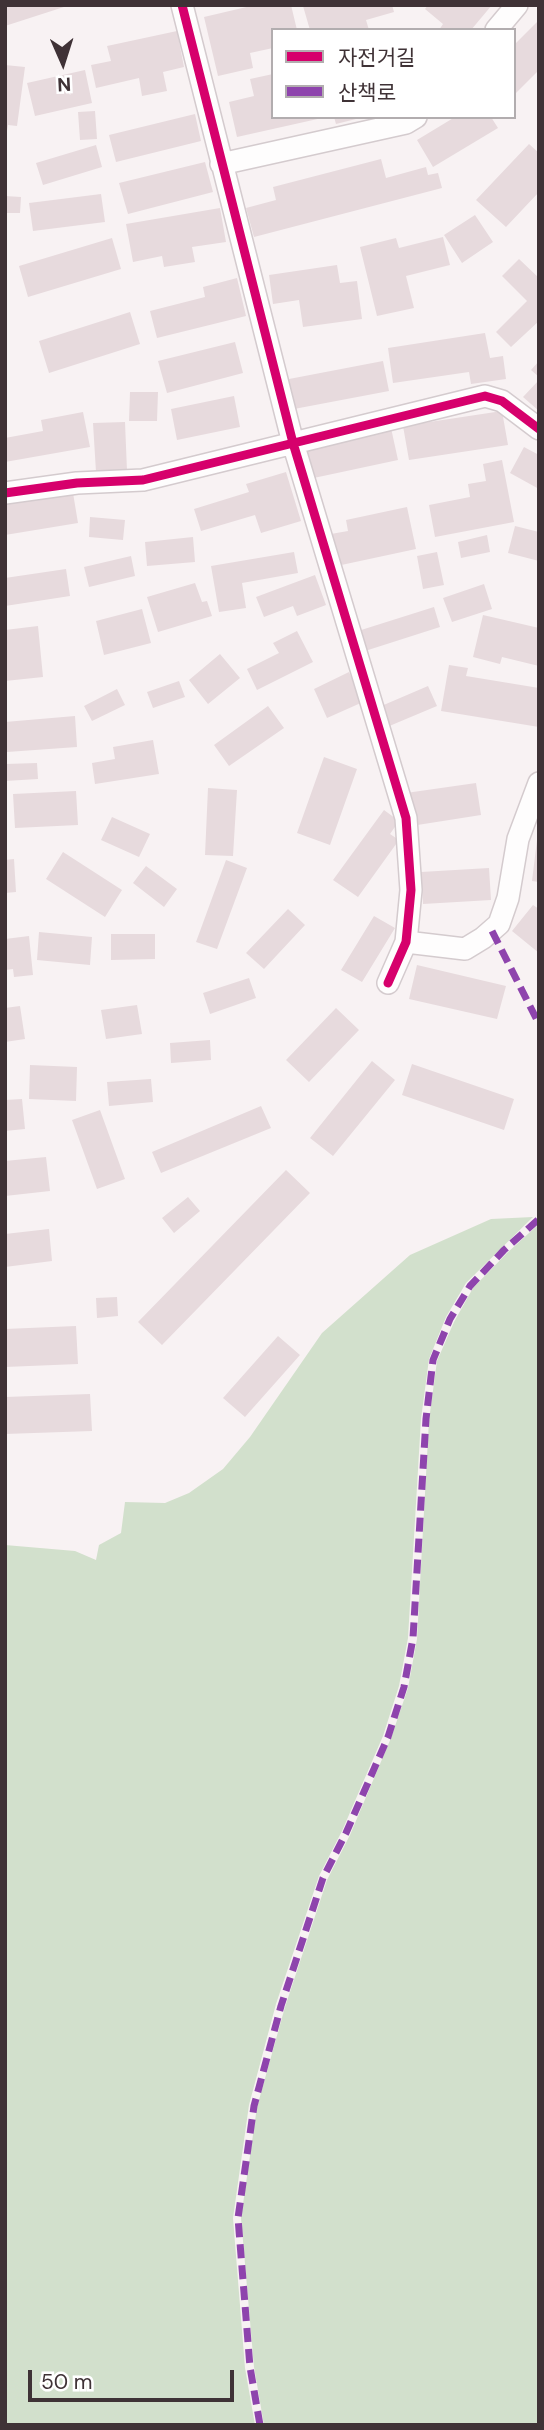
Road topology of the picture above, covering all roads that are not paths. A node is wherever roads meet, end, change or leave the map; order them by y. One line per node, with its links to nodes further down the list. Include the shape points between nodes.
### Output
1 (182, 5): 5 (street)
2 (517, 5): 3 (street)
3 (498, 28)
4 (413, 119): 5 (street)
5 (222, 164): 7 (street)
6 (539, 429): 7 (street, via 502,401 485,396)
7 (293, 443): 8 (street, via 142,480); 10 (street, via 406,818 411,890)
8 (5, 493)
9 (539, 783): 10 (street, via 518,839 499,924 465,950)
10 (406, 942): 11 (street)
11 (388, 983)

